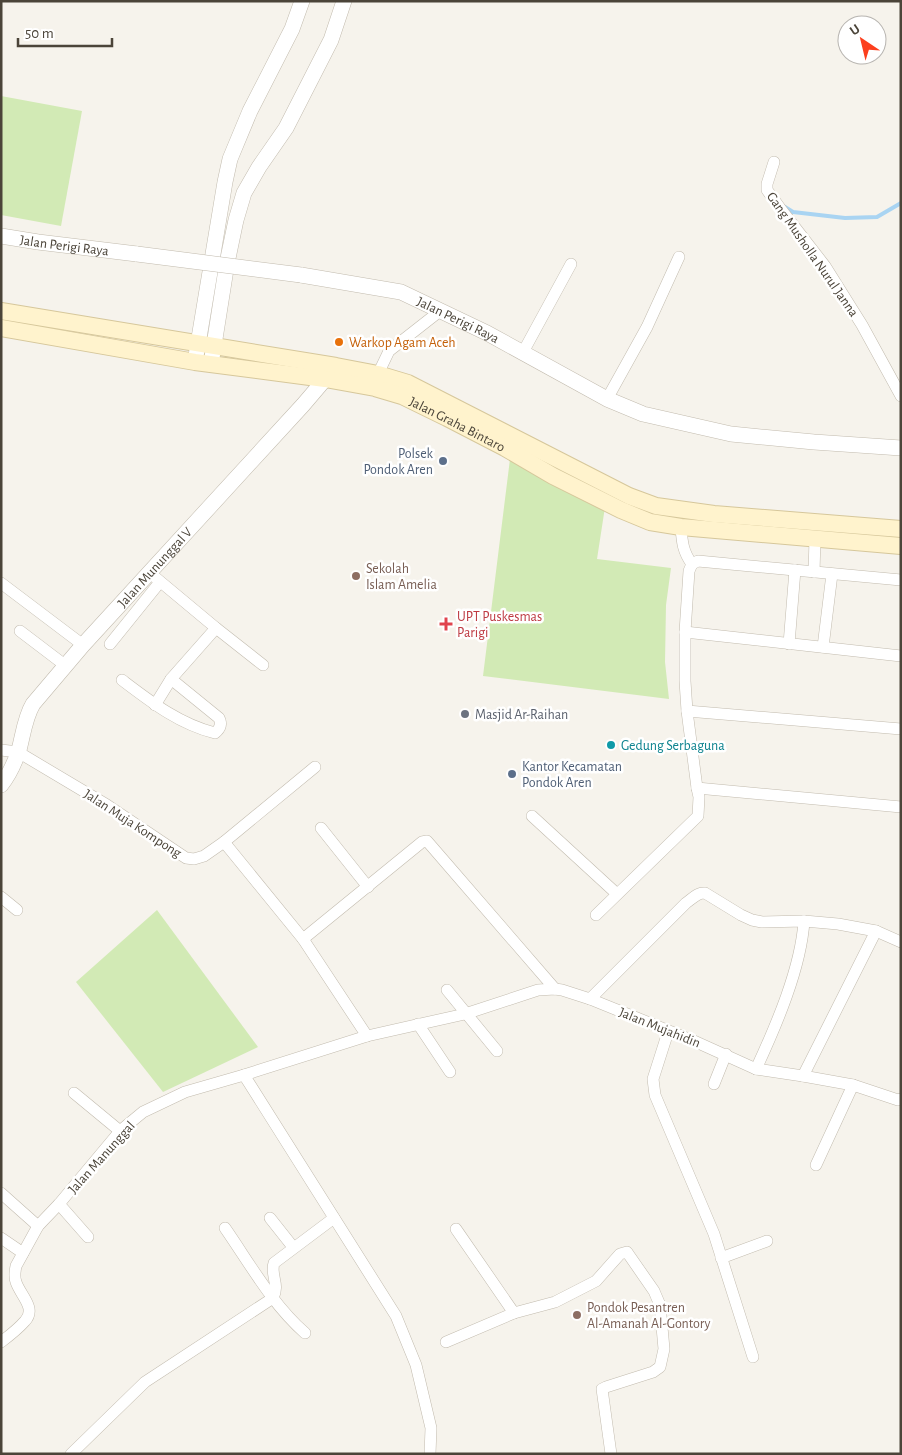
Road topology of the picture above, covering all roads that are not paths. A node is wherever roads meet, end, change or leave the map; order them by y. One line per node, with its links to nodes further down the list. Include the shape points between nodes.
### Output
1 (302, 1): 10 (street, via 292,29 250,111 230,159)
2 (344, 1): 10 (street, via 330,40 286,128 244,193)
3 (774, 162): 16 (street, Gang Musholla Nurul Janna, via 767,190 825,266)
4 (1, 236): 8 (street, Jalan Perigi Raya, bridge, via 301,275 401,292)
5 (679, 257): 17 (street)
6 (571, 264): 11 (street)
7 (1, 311): 10 (main road, Jalan Graha Bintaro)
8 (440, 311): 11 (street, Jalan Perigi Raya); 15 (street, via 389,351)
9 (1, 328): 12 (main road, Jalan Graha Bintaro)
10 (205, 345): 12 (street); 13 (main road, Jalan Graha Bintaro)
11 (522, 354): 17 (street, Jalan Perigi Raya)
12 (203, 363): 14 (main road, Jalan Graha Bintaro)
13 (336, 366): 14 (street, Jalan Mununggal V); 15 (main road, Jalan Graha Bintaro)
14 (326, 379): 15 (main road, Jalan Graha Bintaro); 28 (street, Jalan Mununggal V)
15 (377, 381): 18 (main road, Jalan Graha Bintaro, via 402,396)
16 (901, 396)
17 (607, 399): 19 (street, Jalan Perigi Raya, via 643,414 731,434)
18 (509, 442): 20 (main road, Jalan Graha Bintaro, via 553,476 620,510 650,522); 22 (main road, Jalan Graha Bintaro, via 656,506)
19 (901, 448)
20 (681, 527): 22 (main road, Jalan Graha Bintaro); 24 (street, via 682,543)
21 (901, 529): 22 (main road, Jalan Graha Bintaro)
22 (815, 531): 23 (main road, Jalan Graha Bintaro); 26 (street)
23 (901, 546)
24 (692, 564): 25 (street, via 698,561); 33 (street, via 688,571)
25 (795, 570): 26 (street); 35 (street)
26 (814, 572): 27 (street)
27 (832, 574): 29 (street); 37 (street)
28 (155, 577): 31 (street); 34 (street); 36 (street, Jalan Mununggal V)
29 (901, 580)
30 (1, 583): 36 (street)
31 (216, 628): 39 (street); 41 (street)
32 (20, 631): 40 (street)
33 (685, 632): 35 (street); 44 (street)
34 (110, 644)
35 (789, 644): 37 (street)
36 (83, 645): 40 (street, Jalan Mununggal V)
37 (824, 647): 38 (street)
38 (901, 656)
39 (263, 665)
40 (66, 666): 47 (street, Jalan Mununggal V, via 29,710)
41 (172, 679): 43 (street); 43 (street, via 219,718 218,731 208,731 176,718)
42 (122, 680): 43 (street)
43 (155, 705)
44 (687, 712): 45 (street); 50 (street)
45 (901, 729)
46 (1, 750): 47 (street)
47 (18, 752): 49 (street, Jalan Mununggal V); 54 (street, Jalan Muja Kompong, via 107,805 186,858 204,856)
48 (315, 767): 54 (street, Jalan Muja Kompong)
49 (1, 785)
50 (697, 788): 51 (street); 56 (street, via 698,816)
51 (901, 807)
52 (532, 816): 56 (street)
53 (321, 828): 55 (street)
54 (224, 842): 62 (street)
55 (368, 887): 62 (street); 64 (street, via 427,841)
56 (617, 894): 59 (street)
57 (1, 897): 58 (street)
58 (17, 910)
59 (596, 915)
60 (804, 922): 61 (street, via 838,924); 66 (street, via 752,920 705,893 698,894); 73 (street, via 803,939 792,977)
61 (876, 932): 63 (street); 76 (street)
62 (303, 939): 70 (street)
63 (901, 942)
64 (555, 989): 66 (street, Jalan Mujahidin); 67 (street, Jalan Mujahidin, via 538,990)
65 (447, 990): 67 (street)
66 (590, 999): 69 (street, Jalan Mujahidin)
67 (465, 1014): 68 (street, Jalan Mujahidin); 71 (street)
68 (418, 1024): 70 (street, Jalan Manunggal); 74 (street)
69 (668, 1032): 72 (street, Jalan Mujahidin); 95 (street, via 653,1079 655,1095 714,1234)
70 (366, 1036): 75 (street, Jalan Manunggal)
71 (497, 1051)
72 (726, 1054): 73 (street, Jalan Mujahidin); 77 (street)
73 (756, 1069): 76 (street, Jalan Mujahidin)
74 (450, 1072)
75 (244, 1075): 81 (street, Jalan Manunggal, via 168,1098 143,1112); 86 (street)
76 (803, 1076): 78 (street, Jalan Mujahidin)
77 (714, 1084)
78 (853, 1085): 80 (street, Jalan Mujahidin); 82 (street)
79 (74, 1093): 81 (street)
80 (901, 1099)
81 (120, 1131): 84 (street, Jalan Manunggal)
82 (816, 1165)
83 (1, 1192): 87 (street)
84 (58, 1204): 87 (street, Jalan Manunggal); 90 (street)
85 (270, 1218): 93 (street)
86 (334, 1218): 93 (street); 103 (street, via 396,1316 416,1364 431,1428)
87 (38, 1226): 94 (street, Jalan Manunggal)
88 (225, 1228): 96 (street)
89 (456, 1229): 97 (street)
90 (88, 1237)
91 (1, 1238): 94 (street)
92 (767, 1241): 95 (street)
93 (293, 1247): 96 (street, via 272,1267 277,1289)
94 (23, 1253): 99 (street, Jalan Manunggal, via 14,1273 30,1314)
95 (721, 1258): 101 (street)
96 (273, 1298): 98 (street); 102 (street, via 146,1382)
97 (514, 1313): 100 (street); 104 (street, via 555,1302 596,1281 620,1254 627,1252 630,1256 660,1305 664,1348 660,1367 653,1372 602,1389)
98 (305, 1333)
99 (1, 1342)
100 (446, 1342)
101 (753, 1357)
102 (71, 1454)
103 (430, 1454)
104 (611, 1454)

